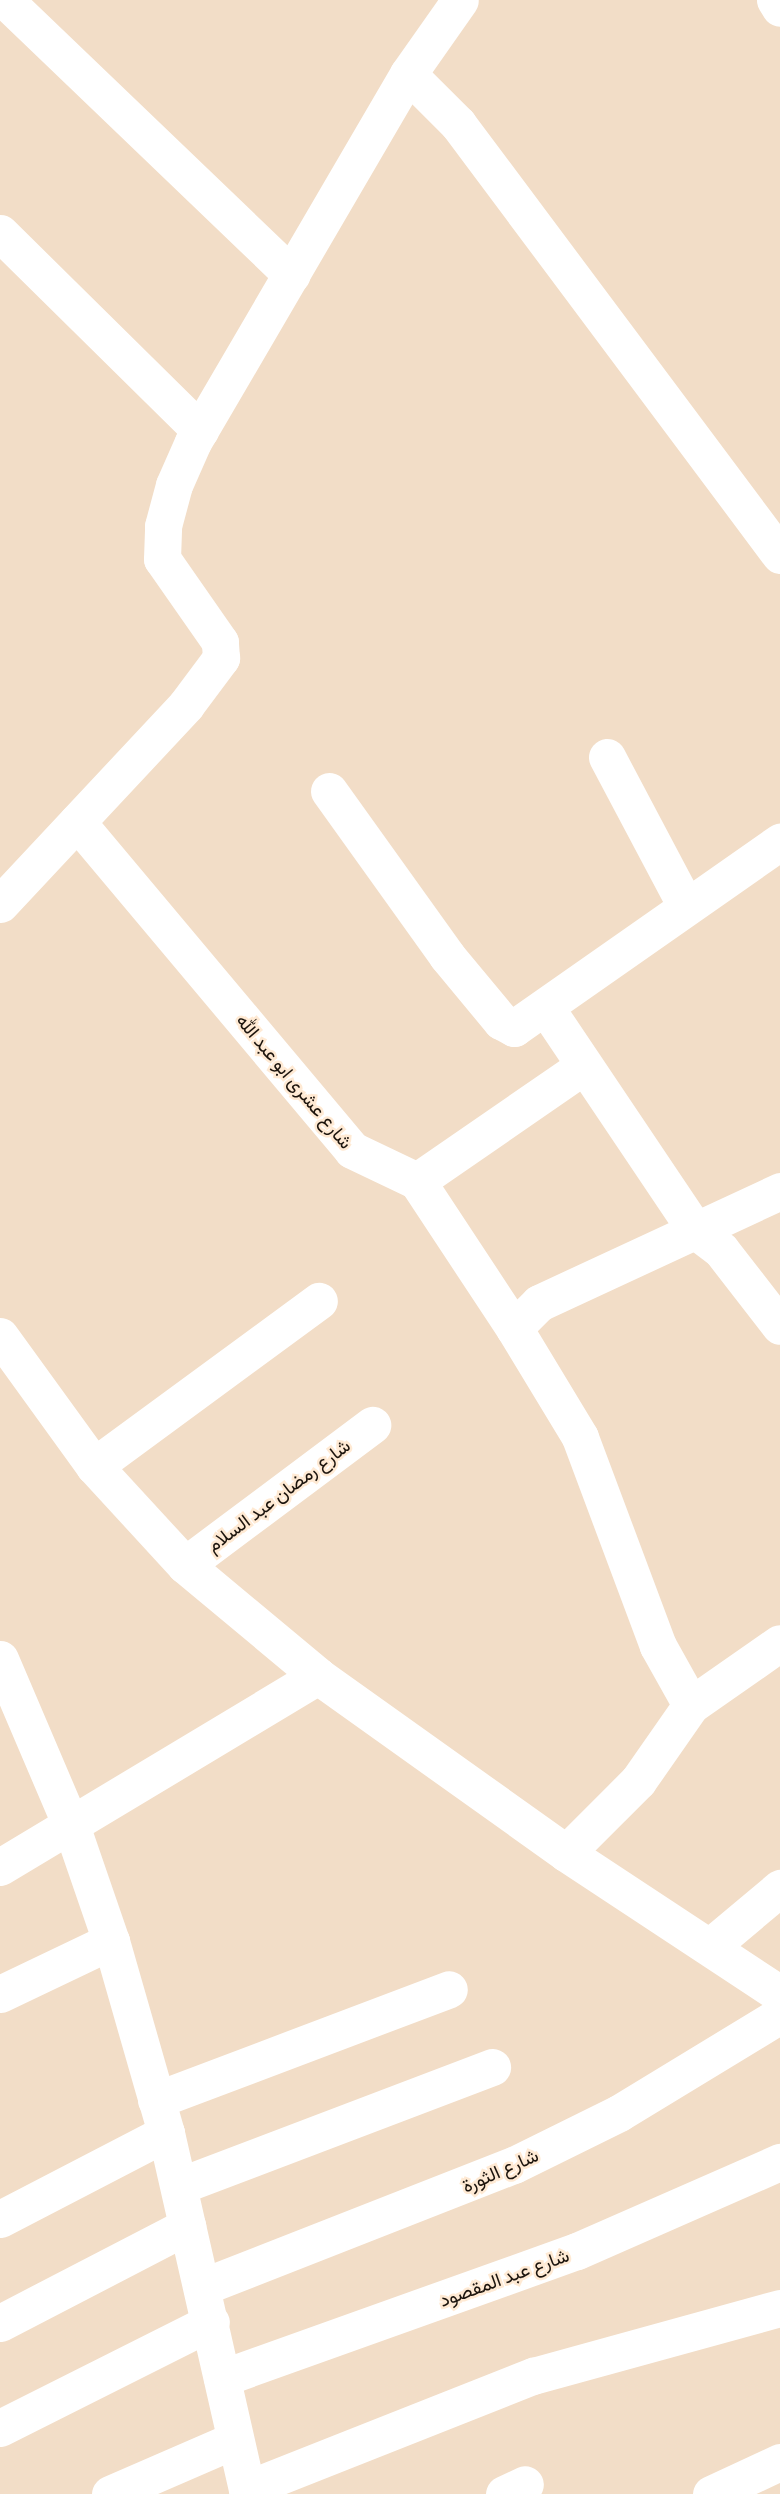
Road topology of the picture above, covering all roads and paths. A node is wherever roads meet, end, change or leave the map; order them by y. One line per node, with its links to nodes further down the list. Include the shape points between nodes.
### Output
1 (5, 0): 5 (street)
2 (460, 0): 3 (street)
3 (408, 74): 5 (street); 7 (street, via 466,134)
4 (0, 233): 6 (street)
5 (292, 275): 6 (street)
6 (200, 430): 10 (street, via 174,485 163,526 162,559 220,642 221,658 186,705)
7 (780, 555)
8 (607, 757): 13 (street)
9 (329, 791): 14 (street, via 501,1021 514,1028)
10 (77, 822): 12 (street); 16 (street, شارع عشرى ابو عبد الله, via 352,1150)
11 (780, 842): 13 (street)
12 (0, 904)
13 (686, 906): 14 (street)
14 (546, 1008): 15 (street)
15 (582, 1067): 16 (street); 18 (street)
16 (417, 1181): 21 (street)
17 (780, 1191): 18 (street)
18 (696, 1231): 20 (street, via 721,1250); 21 (street, via 539,1303)
19 (319, 1301): 24 (street)
20 (780, 1326)
21 (514, 1328): 29 (street, via 579,1437 658,1647)
22 (0, 1336): 24 (street)
23 (372, 1425): 25 (street, شارع رمضان عبد السلام)
24 (94, 1466): 25 (street)
25 (185, 1565): 27 (street)
26 (780, 1643): 29 (street)
27 (318, 1676): 30 (street); 31 (street)
28 (4, 1679): 30 (street)
29 (691, 1705): 31 (street, via 638,1781)
30 (72, 1828): 32 (street); 34 (street)
31 (566, 1853): 35 (street)
32 (0, 1867)
33 (780, 1888): 35 (street)
34 (111, 1941): 37 (street); 41 (street)
35 (712, 1945): 38 (street)
36 (449, 1989): 41 (street)
37 (0, 1994)
38 (780, 1994)
39 (780, 2015): 46 (street, شارع الثورة, via 619,2113 514,2165)
40 (492, 2067): 43 (street)
41 (161, 2117): 43 (street); 44 (street)
42 (780, 2162): 50 (street, شارع عبد المقصود, via 577,2251)
43 (179, 2186): 45 (street)
44 (0, 2219)
45 (187, 2227): 46 (street); 49 (street)
46 (202, 2287): 48 (street)
47 (780, 2308): 54 (street, via 533,2376)
48 (211, 2322): 50 (street); 51 (street)
49 (0, 2323)
50 (222, 2378): 52 (street)
51 (0, 2428)
52 (234, 2440): 54 (street); 55 (street)
53 (780, 2462): 56 (street)
54 (247, 2491)
55 (110, 2494)
56 (711, 2494)

